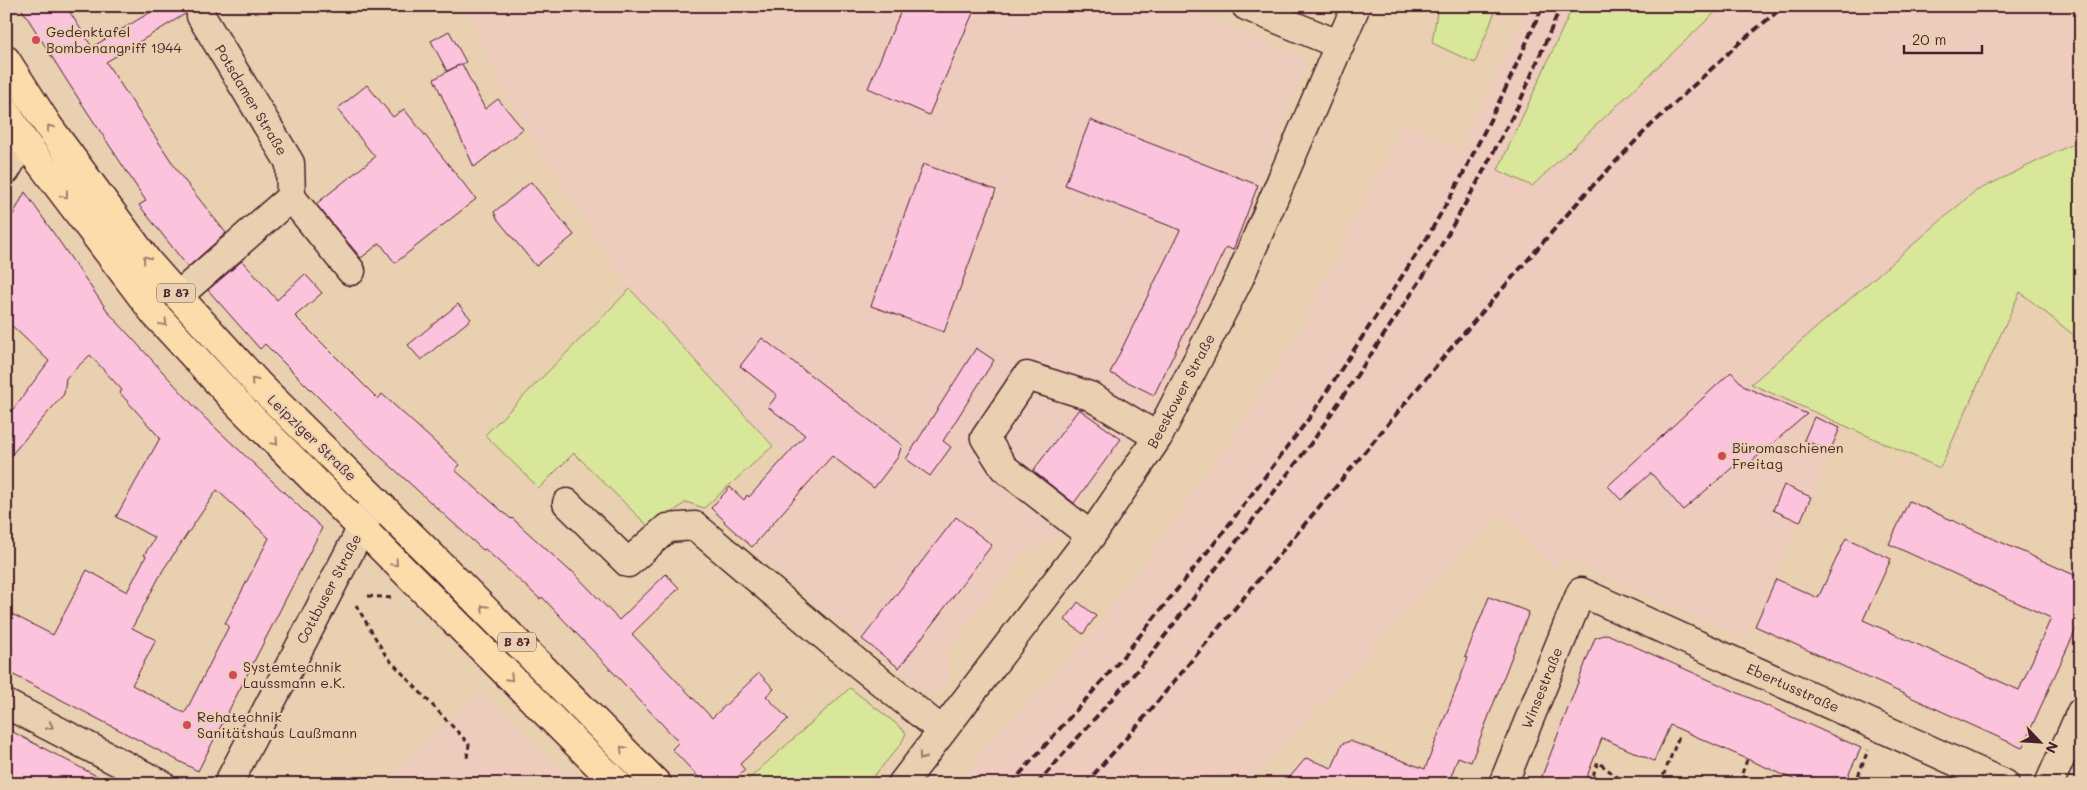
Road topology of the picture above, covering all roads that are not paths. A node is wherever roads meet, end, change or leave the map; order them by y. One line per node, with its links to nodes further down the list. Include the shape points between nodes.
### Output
1 (200, 6): 9 (street, Potsdamer Straße, via 201,16 290,162)
2 (1246, 6): 4 (street)
3 (1356, 6): 4 (street, Beeskower Straße)
4 (1340, 45): 12 (street, Beeskower Straße, via 1240,276)
5 (6, 60): 11 (main road, Leipziger Straße / B 87, one-way to 5, via 148,262 49,127)
6 (6, 112): 7 (main road, Leipziger Straße / B 87)
7 (23, 140): 8 (street); 15 (main road, Leipziger Straße / B 87, one-way to 15, via 155,314 244,410)
8 (6, 170)
9 (291, 197): 10 (street); 11 (street)
10 (351, 271)
11 (178, 296): 13 (main road, Leipziger Straße / B 87, one-way to 11, via 258,385)
12 (1158, 437): 16 (street, Beeskower Straße); 16 (street, via 1090,396 1027,376 985,438 1004,468)
13 (376, 501): 15 (street, Cottbuser Straße); 24 (main road, Leipziger Straße / B 87, one-way to 13)
14 (567, 503): 20 (street, via 628,563 667,528 695,526)
15 (362, 527): 22 (street, Cottbuser Straße); 23 (main road, Leipziger Straße / B 87, one-way to 23)
16 (1091, 536): 20 (street, Beeskower Straße)
17 (1581, 592): 26 (street, Winsestraße); 27 (street, Ebertusstraße)
18 (6, 704): 21 (street, one-way to 21)
19 (2081, 712): 28 (street)
20 (941, 730): 25 (street, Beeskower Straße, one-way to 25)
21 (161, 784)
22 (228, 784)
23 (617, 784)
24 (657, 784)
25 (902, 784)
26 (1503, 784)
27 (2005, 784)
28 (2049, 784)

